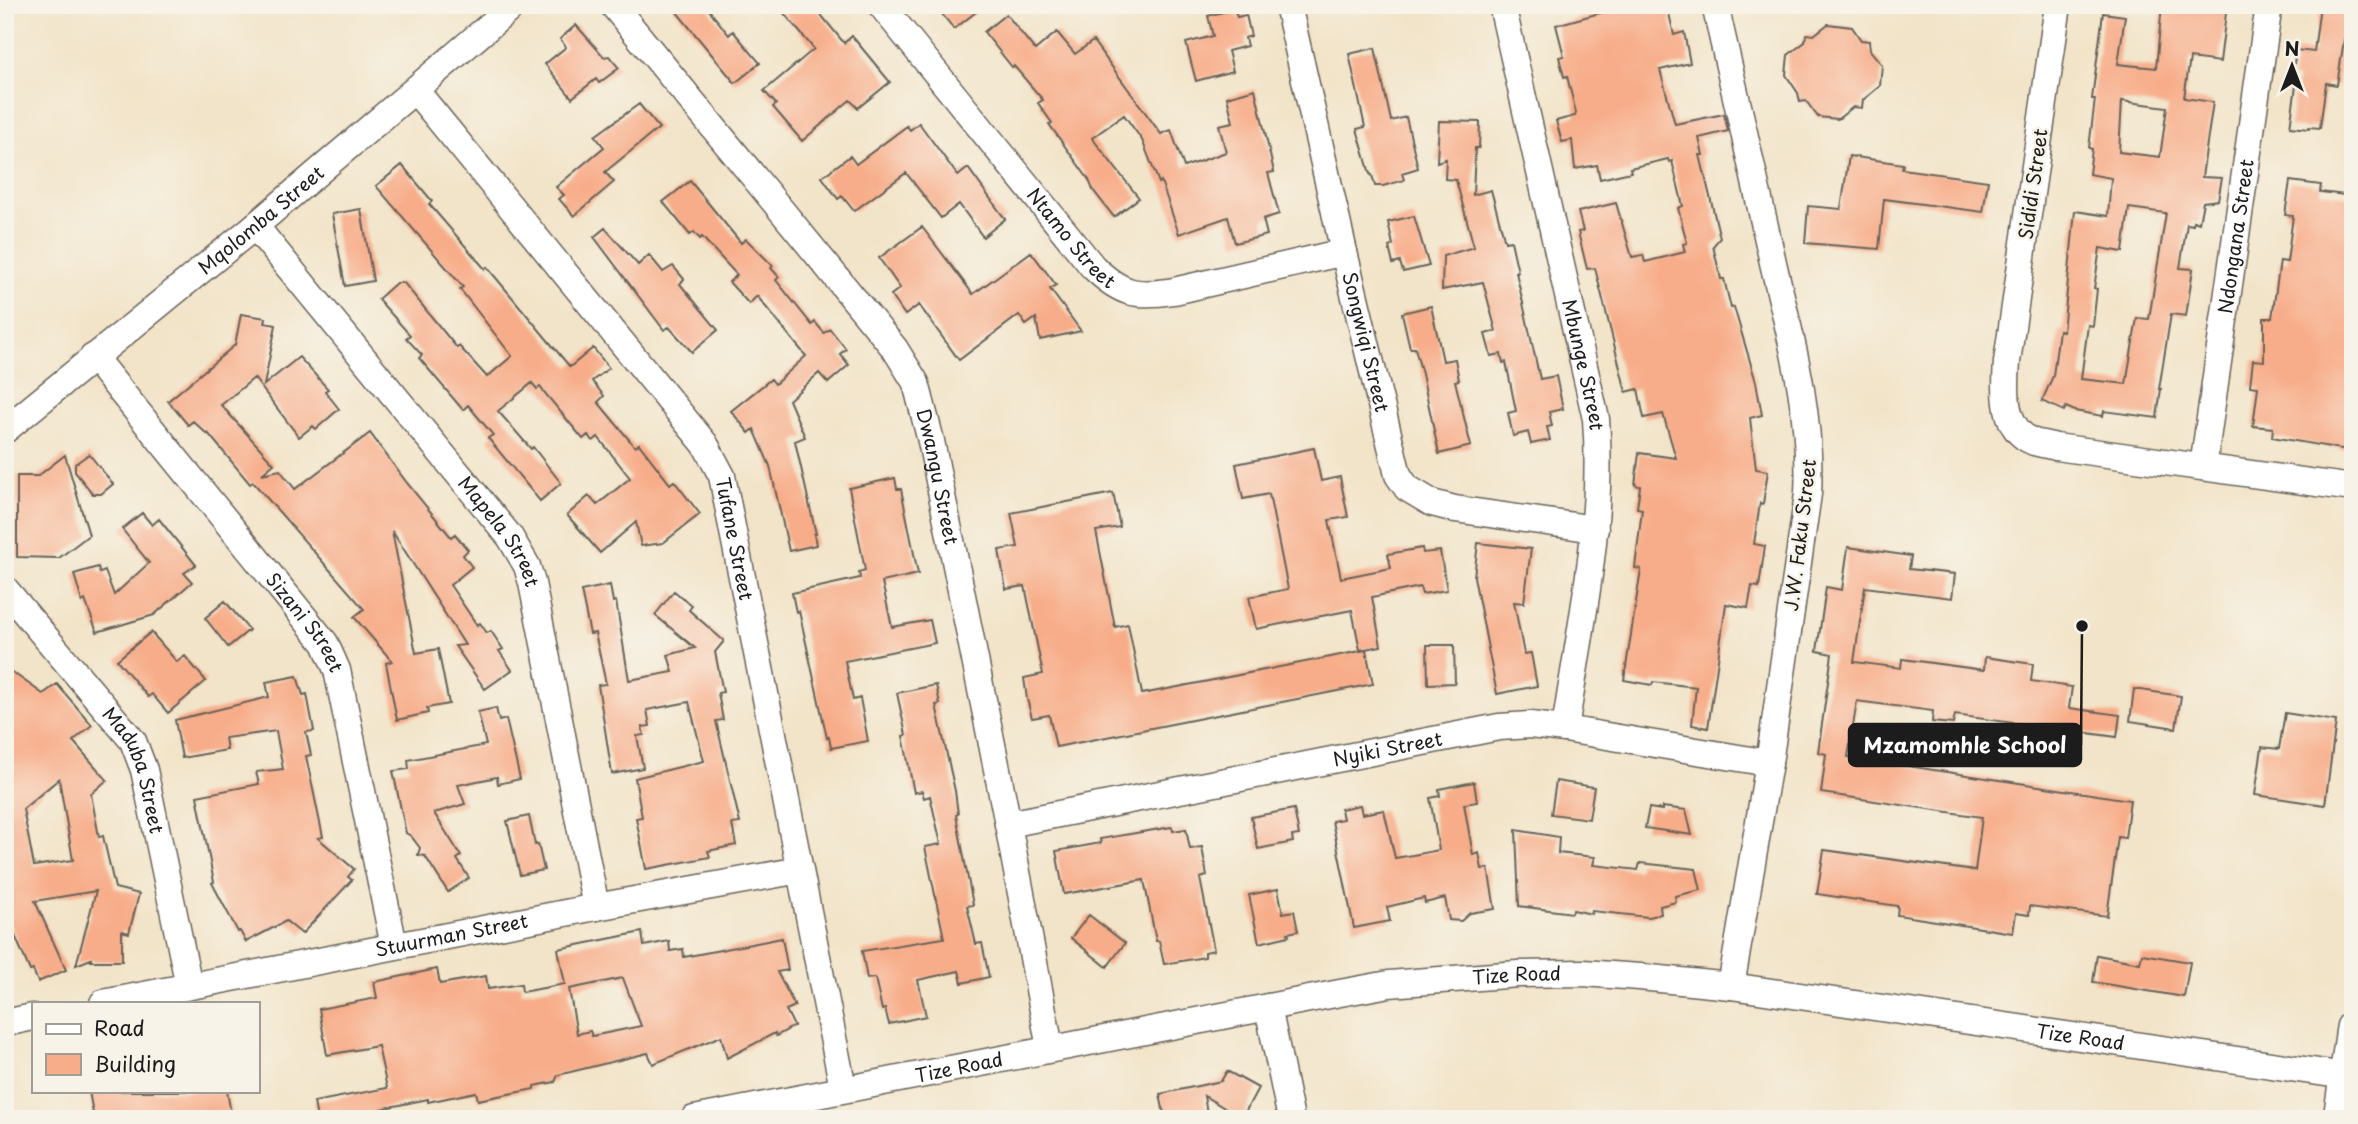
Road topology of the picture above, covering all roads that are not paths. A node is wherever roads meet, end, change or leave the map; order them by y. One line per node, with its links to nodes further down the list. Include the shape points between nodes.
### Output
1 (514, 5): 9 (street, Mqolomba Street)
2 (613, 5): 20 (street, Dwangu Street, via 895,349 916,383)
3 (881, 5): 11 (street, Ntamo Street, via 1093,267 1128,293 1174,291)
4 (1288, 5): 11 (street, Songwiqi Street)
5 (1502, 5): 16 (street, Mbunge Street, via 1596,419)
6 (1715, 5): 19 (street, J.W. Faku Street, via 1808,431 1808,494)
7 (2059, 5): 14 (street, Sididi Street, via 2007,362 2007,405 2021,434 2034,442)
8 (2269, 5): 14 (street, Ndongana Street)
9 (415, 90): 10 (street, Mqolomba Street); 21 (street, Tufane Street, via 715,461 726,493)
10 (255, 226): 12 (street, Mqolomba Street); 22 (street, Mapela Street, via 510,537 527,566)
11 (1344, 252): 16 (street, Songwiqi Street, via 1392,455 1407,488 1432,503 1455,509)
12 (93, 357): 13 (street, Mqolomba Street); 23 (street, Sizani Street, via 325,643 337,670)
13 (5, 430)
14 (2203, 467): 15 (street, Sididi Street)
15 (2353, 488)
16 (1595, 528): 18 (street, Mbunge Street)
17 (5, 589): 24 (street, Maduba Street, via 136,748)
18 (1564, 729): 19 (street, Nyiki Street); 20 (street, Nyiki Street, via 1530,725 1489,729)
19 (1769, 762): 25 (street, J.W. Faku Street)
20 (1008, 824): 31 (street, Dwangu Street)
21 (800, 870): 22 (street, Stuurman Street); 33 (street, Tufane Street)
22 (596, 907): 23 (street, Stuurman Street)
23 (394, 946): 24 (street, Stuurman Street)
24 (189, 986): 26 (street, Stuurman Street)
25 (1731, 986): 27 (street, Tize Road, via 1583,973 1518,974 1389,984); 32 (street, Tize Road)
26 (108, 1002)
27 (1268, 1007): 31 (street, Tize Road); 35 (street)
28 (32, 1017): 29 (street)
29 (5, 1023)
30 (2353, 1028): 32 (street)
31 (1050, 1048): 33 (street, Tize Road)
32 (2346, 1076): 36 (street)
33 (844, 1088): 34 (street, Tize Road)
34 (694, 1119)
35 (1291, 1119)
36 (2340, 1119)

